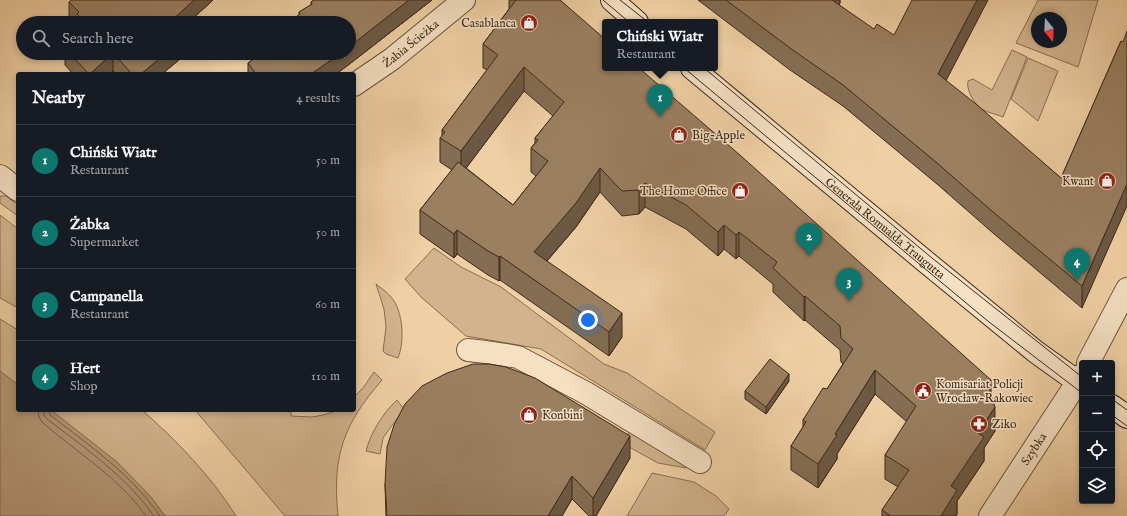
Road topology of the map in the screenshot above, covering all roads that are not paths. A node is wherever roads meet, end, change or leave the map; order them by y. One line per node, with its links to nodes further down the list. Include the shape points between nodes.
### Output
1 (464, 0): 5 (street, Żabia Ścieżka, via 392,59)
2 (612, 0): 3 (street)
3 (634, 19)
4 (696, 71): 11 (street, Generała Romualda Traugutta, via 1036,352)
5 (356, 84)
6 (0, 176): 7 (street)
7 (16, 188)
8 (1127, 289): 10 (street)
9 (468, 350): 15 (street, via 518,357 586,393)
10 (1090, 360)
11 (1079, 380)
12 (1079, 384): 16 (street, Szybka, via 1047,427)
13 (1115, 408): 14 (street)
14 (1127, 417)
15 (700, 462)
16 (990, 516)

